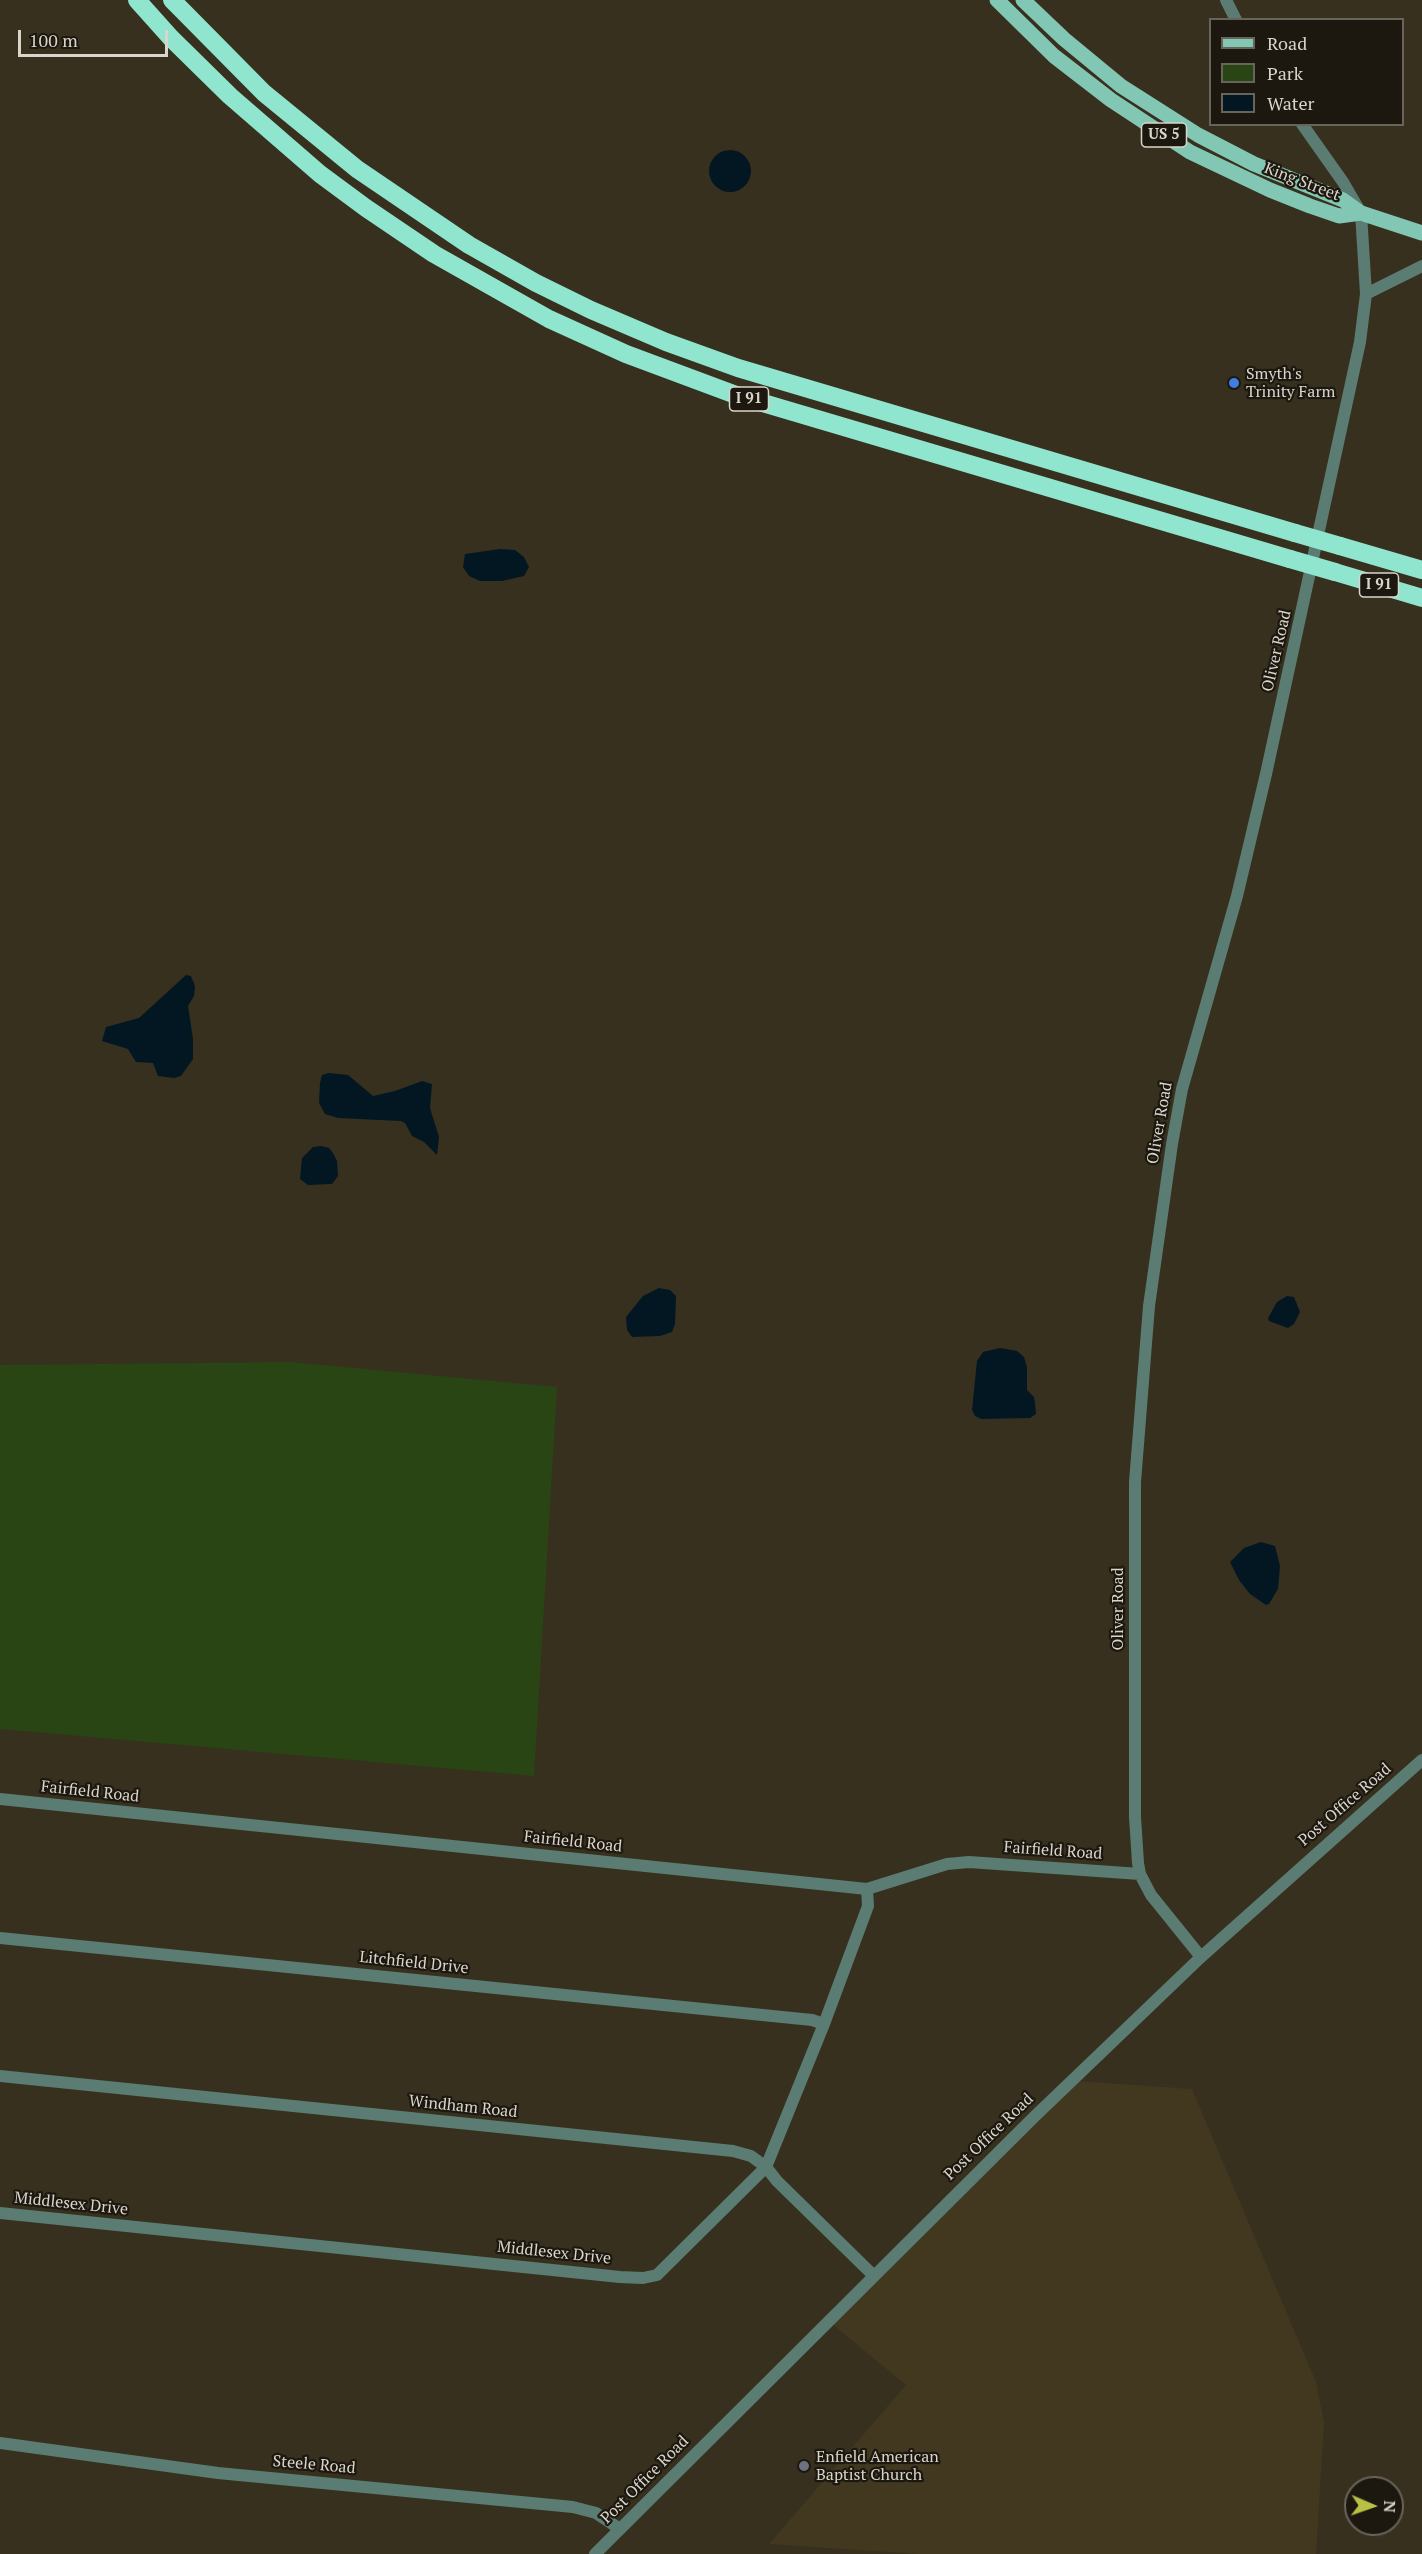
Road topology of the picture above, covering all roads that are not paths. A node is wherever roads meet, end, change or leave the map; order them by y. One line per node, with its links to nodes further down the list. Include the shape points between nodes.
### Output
1 (137, 0): 17 (highway, I 91, bridge, via 188,56 256,120 342,191 434,254 531,309 626,354 754,400)
2 (172, 0): 16 (highway, I 91, bridge, via 269,97 357,169 452,235 536,283 630,328 746,370)
3 (997, 0): 8 (main road, King Street / US 5, via 1054,56)
4 (1023, 0): 7 (main road, King Street / US 5)
5 (1226, 0): 6 (street)
6 (1235, 18)
7 (1121, 86): 8 (main road); 10 (main road, King Street / US 5, via 1198,135)
8 (1111, 100): 11 (main road, King Street / US 5, via 1190,152)
9 (1303, 126): 12 (street)
10 (1254, 164): 11 (main road); 12 (main road, King Street / US 5, via 1343,200)
11 (1246, 179): 12 (main road, King Street / US 5, via 1339,216)
12 (1361, 213): 13 (main road, US 5); 15 (street, Oliver Road)
13 (1422, 233)
14 (1422, 266): 15 (street)
15 (1366, 294): 20 (street, Oliver Road, via 1360,342 1266,774 1182,1089 1172,1144 1149,1306 1135,1482 1135,1817)
16 (1422, 570)
17 (1422, 598)
18 (1422, 1760): 23 (street, Post Office Road)
19 (0, 1799): 21 (street, Fairfield Road)
20 (1140, 1874): 21 (street, Fairfield Road, via 947,1863); 23 (street, Oliver Road, via 1162,1913)
21 (867, 1889): 24 (street, Middlesex Drive, via 868,1906)
22 (0, 1938): 24 (street, Litchfield Drive)
23 (1201, 1957): 28 (street, Post Office Road)
24 (824, 2024): 26 (street, Middlesex Drive)
25 (0, 2076): 26 (street, Windham Road, via 733,2151 751,2156)
26 (766, 2167): 27 (street, Middlesex Drive, via 657,2275 643,2278); 28 (street, Windham Road)
27 (0, 2213)
28 (873, 2275): 30 (street, Post Office Road)
29 (0, 2443): 30 (street, Steele Road, via 218,2473 573,2507 596,2513)
30 (620, 2529): 31 (street, Post Office Road)
31 (595, 2554)

